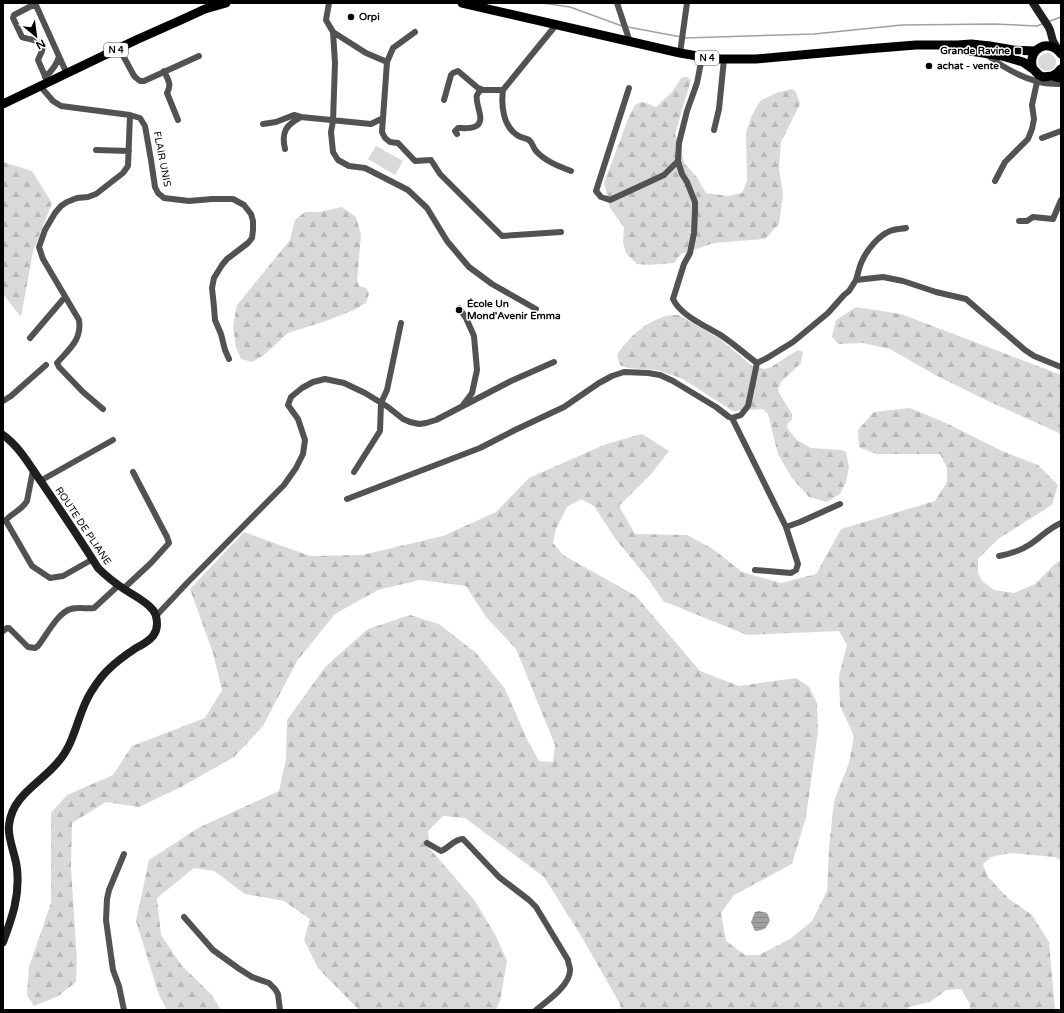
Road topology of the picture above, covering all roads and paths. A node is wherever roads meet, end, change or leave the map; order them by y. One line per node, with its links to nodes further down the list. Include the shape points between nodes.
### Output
1 (35, 3): 19 (street); 29 (street, via 13,18 22,37 41,44 42,50 38,60)
2 (226, 3): 14 (main road, N 4, via 205,9)
3 (329, 3): 10 (street, via 326,20)
4 (462, 3): 8 (main road, N 4)
5 (617, 3): 12 (street)
6 (687, 3): 18 (street)
7 (1033, 3): 9 (street)
8 (556, 25): 12 (main road, N 4); 34 (street)
9 (1048, 25): 15 (street, via 1048,35); 16 (street)
10 (333, 32): 23 (street, via 366,53); 41 (street)
11 (415, 32): 23 (street, via 393,48)
12 (630, 42): 18 (main road, N 4)
13 (958, 46): 15 (main road, N 4); 17 (main road, N 4); 22 (main road, N 4, via 916,45 768,59)
14 (119, 48): 26 (street, via 133,74 140,81); 27 (main road, N 4)
15 (1038, 49): 16 (main road, N 4, via 1050,46); 24 (main road, via 1032,55)
16 (1060, 52)
17 (985, 53): 24 (main road, N 4, via 1022,62); 30 (street, via 1001,65)
18 (680, 54): 21 (main road, N 4)
19 (59, 56): 27 (street); 29 (street, via 58,62)
20 (199, 56): 26 (street)
21 (702, 57): 22 (main road, N 4); 50 (street, via 679,143)
22 (724, 59): 43 (street, via 719,109)
23 (387, 62): 39 (street)
24 (1033, 69): 28 (main road, N 4, via 1039,75)
25 (1061, 69): 28 (main road, N 4)
26 (164, 71): 40 (street, via 170,85 168,97)
27 (67, 74): 29 (main road, N 4)
28 (1056, 77)
29 (44, 82): 36 (main road, N 4); 37 (street, FLAIR UNIS, via 53,101 61,106)
30 (1037, 82): 31 (street); 52 (street, via 1032,105 1034,118 1028,139 1005,162)
31 (1061, 84)
32 (629, 88): 50 (street, via 596,191 601,197 610,200 664,174)
33 (481, 89): 34 (street); 35 (street, via 458,71 451,75); 45 (street, via 477,94 481,120 479,124 474,127 458,128)
34 (503, 90): 51 (street, via 503,110 512,131 529,140 534,149 554,164)
35 (444, 100)
36 (5, 101)
37 (130, 115): 49 (street); 63 (street, FLAIR UNIS, via 140,118 145,126 155,187 164,198 189,201 233,199 244,205 251,214 252,238 222,265 214,278 212,288 215,320)
38 (301, 117): 41 (street); 42 (street, via 294,115); 47 (street, via 286,127 283,136)
39 (383, 118): 41 (street, via 370,124); 56 (street, via 382,132 385,138 398,143 416,161 431,160 440,174 502,236)
40 (178, 120)
41 (333, 121): 60 (street, via 333,152 338,160 349,166 365,168 408,190 427,208 447,241 469,267 492,284)
42 (263, 124)
43 (714, 130)
44 (1061, 131): 46 (street)
45 (456, 134)
46 (1042, 138)
47 (284, 149)
48 (96, 150): 49 (street)
49 (129, 152): 58 (street, via 128,166 123,173 96,194 67,202 55,214 45,230 39,247)
50 (678, 161): 65 (street, via 695,202 695,211 690,253 673,299 688,316 723,337)
51 (571, 171)
52 (996, 181)
53 (1061, 200): 54 (street, via 1053,219 1033,217)
54 (1019, 221)
55 (906, 228): 57 (street, via 890,231 876,241 862,262)
56 (561, 232)
57 (856, 280): 65 (street, via 828,313 793,342); 67 (street, via 883,277 966,299 1025,350)
58 (65, 297): 62 (street); 71 (street, via 79,320 80,329 76,340 57,363 82,392)
59 (459, 308): 70 (street, via 474,336 477,370 472,392)
60 (536, 309)
61 (401, 323): 69 (street)
62 (30, 338)
63 (230, 359)
64 (554, 362): 70 (street)
65 (757, 363): 72 (street, via 748,406 740,415)
66 (46, 365): 68 (street)
67 (1061, 367)
68 (3, 401)
69 (382, 403): 70 (street, via 403,419 419,424 436,420); 77 (street, via 380,431); 87 (street, via 344,383 325,379 313,382 291,397 288,405 298,419 305,440 303,454 296,468 284,485)
70 (462, 407)
71 (103, 409)
72 (732, 418): 79 (street, via 660,375 624,372 599,383 564,407 480,448); 82 (street)
73 (3, 434): 75 (street, ROUTE DE PLIANE, via 18,448)
74 (113, 440): 78 (street)
75 (33, 470): 78 (street, ROUTE DE PLIANE); 84 (street, via 27,501 6,520 32,566 50,578 63,576)
76 (133, 472): 86 (street, via 169,543 151,563)
77 (354, 472)
78 (40, 481): 84 (street, ROUTE DE PLIANE)
79 (347, 499)
80 (840, 504): 82 (street)
81 (1061, 523): 83 (street, via 1028,546)
82 (786, 527): 85 (street, via 798,564 796,570 791,573)
83 (998, 556)
84 (93, 559): 86 (street, ROUTE DE PLIANE, via 98,568)
85 (755, 570)
86 (121, 587): 87 (street, ROUTE DE PLIANE, via 141,600); 88 (street, via 94,608 71,609 64,613 34,648 28,647 9,628)
87 (156, 616): 89 (street, via 157,629 153,636 108,669 84,705 68,748 58,762 18,801)
88 (3, 631)
89 (6, 823): 93 (street, via 17,869 18,891 14,912)
90 (427, 843): 96 (street, via 441,851 463,839 499,877 536,907 568,960 570,969 569,978 561,988)
91 (124, 854): 94 (street, via 109,890 106,920 113,970)
92 (184, 917): 95 (street, via 213,950 252,977 268,983 275,989)
93 (3, 942)
94 (124, 1010)
95 (280, 1010)
96 (536, 1010)

